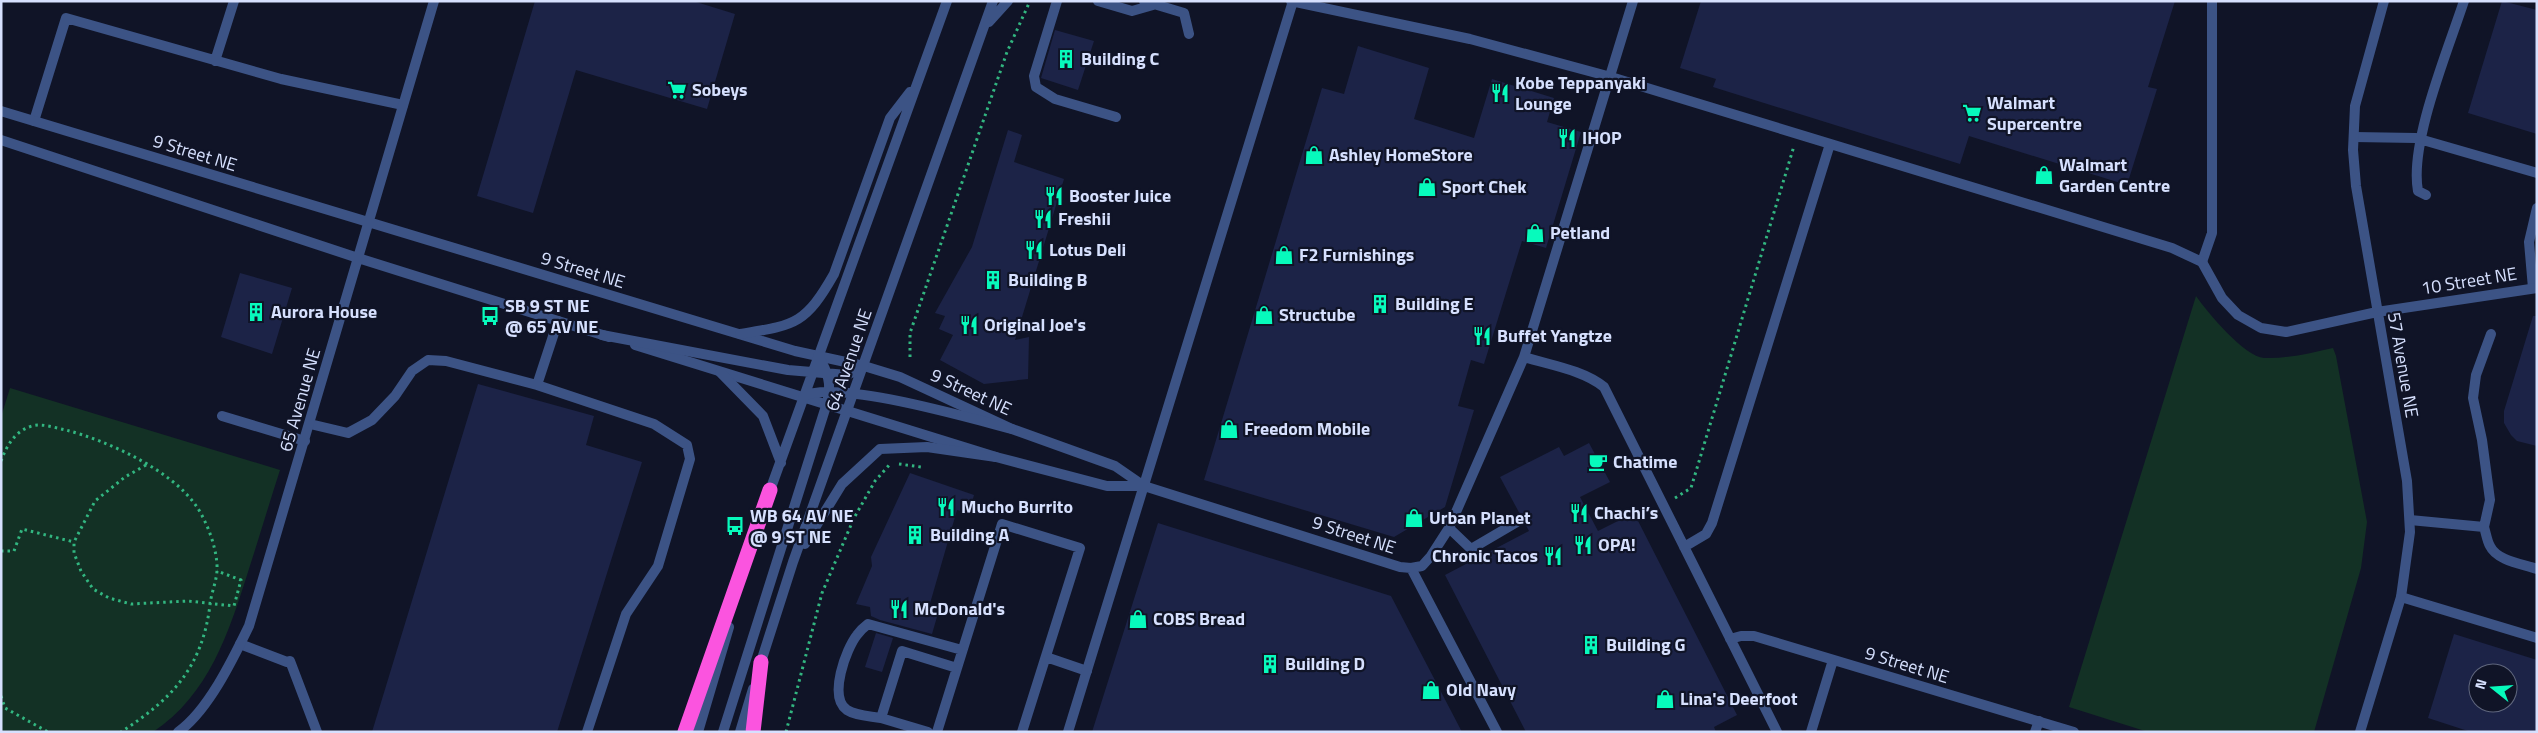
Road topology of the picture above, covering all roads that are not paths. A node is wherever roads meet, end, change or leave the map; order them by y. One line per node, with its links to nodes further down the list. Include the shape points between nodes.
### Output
1 (234, 1): 17 (street)
2 (434, 1): 20 (street, 65 Avenue NE)
3 (946, 1): 19 (street, 64 Avenue NE)
4 (993, 1): 15 (street, 64 Avenue NE)
5 (1008, 1): 15 (street)
6 (1062, 1): 14 (street)
7 (1098, 1): 13 (street, via 1132,11)
8 (1292, 1): 18 (street, via 1470,38); 58 (street)
9 (1634, 1): 18 (street)
10 (2212, 1): 33 (street, via 2212,233)
11 (2384, 1): 24 (street, 57 Avenue NE, via 2355,106)
12 (2464, 1): 25 (street)
13 (1149, 3): 16 (street, via 1184,13)
14 (1056, 6): 22 (street, via 1034,76 1036,87 1055,99)
15 (987, 24): 42 (street, 64 Avenue NE)
16 (1189, 34)
17 (215, 60): 20 (street, via 281,79); 23 (street, via 66,18)
18 (1611, 77): 27 (street); 41 (street)
19 (916, 84): 37 (street, via 890,118 834,274 823,294 808,313 785,327); 40 (street, 64 Avenue NE)
20 (403, 105): 31 (street, 65 Avenue NE)
21 (1, 111): 23 (street, 9 Street NE)
22 (1116, 117)
23 (34, 121): 31 (street, 9 Street NE)
24 (2354, 137): 25 (street); 35 (street, 57 Avenue NE, via 2356,186)
25 (2420, 139): 28 (street); 29 (street, via 2416,179 2418,191)
26 (1, 140): 32 (street, 9 Street NE)
27 (1830, 144): 33 (street, via 2172,248); 64 (street, via 1712,523 1706,534)
28 (2537, 173)
29 (2426, 195)
30 (2537, 208): 34 (street, via 2529,242)
31 (368, 222): 32 (street, 65 Avenue NE); 37 (street, 9 Street NE)
32 (358, 258): 36 (street, 9 Street NE); 53 (street, 65 Avenue NE)
33 (2202, 262): 35 (street, 10 Street NE, via 2222,298 2238,315 2262,328 2286,332)
34 (2535, 288): 35 (street, 10 Street NE)
35 (2378, 312): 60 (street, 57 Avenue NE, via 2407,480)
36 (558, 321): 39 (street, 9 Street NE); 46 (street)
37 (740, 334): 40 (street, 9 Street NE)
38 (2491, 334): 62 (street, via 2476,375 2472,398 2482,440 2490,500)
39 (602, 335): 43 (street, 9 Street NE); 44 (street)
40 (818, 356): 42 (street, 9 Street NE); 44 (street, 64 Avenue NE); 45 (street)
41 (1524, 357): 63 (street); 64 (street, via 1583,375 1604,388)
42 (864, 366): 45 (street, via 847,375); 48 (street, 64 Avenue NE); 54 (street, 9 Street NE, via 918,385)
43 (720, 372): 49 (street, 9 Street NE); 57 (street, via 763,416)
44 (813, 372): 45 (street); 49 (street, 64 Avenue NE)
45 (829, 373): 47 (street)
46 (537, 385): 53 (street, via 449,361 428,360 412,370 395,396 372,420 348,433); 82 (street, via 654,424 687,445 690,459 658,566 626,614)
47 (830, 392): 48 (street); 49 (street, via 817,391); 50 (street)
48 (854, 395): 51 (street, 64 Avenue NE); 54 (street, via 925,406)
49 (804, 396): 50 (street, 9 Street NE); 57 (street, 64 Avenue NE)
50 (827, 403): 51 (street, 9 Street NE); 85 (street)
51 (849, 409): 56 (street, 9 Street NE); 65 (street, 64 Avenue NE)
52 (222, 416): 55 (street)
53 (310, 424): 55 (street, 65 Avenue NE)
54 (1012, 429): 58 (street, 9 Street NE, via 1115,466)
55 (305, 441): 71 (street, 65 Avenue NE, via 249,626)
56 (996, 457): 58 (street, 9 Street NE, via 1107,486); 65 (street, via 927,447 880,449 842,484)
57 (781, 463): 59 (street, 64 Avenue NE)
58 (1144, 486): 66 (street, 9 Street NE, via 1400,567); 77 (street)
59 (770, 490): 83 (highway); 84 (street, 64 Avenue NE)
60 (2410, 520): 62 (street); 68 (street, 57 Avenue NE)
61 (1517, 522): 63 (street, via 1471,549)
62 (2484, 527): 67 (street, via 2494,552)
63 (1449, 528): 66 (street, via 1422,566)
64 (1684, 547): 70 (street)
65 (794, 562): 75 (street, 64 Avenue NE)
66 (1412, 568): 92 (street)
67 (2537, 568)
68 (2401, 597): 69 (street); 97 (street, 57 Avenue NE)
69 (2537, 638)
70 (1730, 639): 74 (street, 9 Street NE, via 1754,636); 93 (street)
71 (240, 644): 80 (street, 65 Avenue NE, via 229,667 188,725); 81 (street, via 289,661)
72 (962, 650): 73 (street, via 1002,524 1080,548); 76 (street); 78 (street, via 868,624 856,635 845,659 838,690 840,702 846,709)
73 (1046, 658): 77 (street); 90 (street)
74 (1833, 660): 79 (street, 9 Street NE); 94 (street)
75 (761, 662): 86 (street, 64 Avenue NE); 87 (highway)
76 (957, 668): 78 (street, via 902,650); 89 (street)
77 (1087, 671): 91 (street)
78 (881, 718): 88 (street)
79 (2039, 721): 95 (street); 96 (street, 9 Street NE)
80 (178, 732)
81 (317, 732)
82 (587, 732)
83 (684, 732)
84 (698, 732)
85 (723, 732)
86 (740, 732)
87 (753, 732)
88 (928, 732)
89 (936, 732)
90 (1022, 732)
91 (1068, 732)
92 (1497, 732)
93 (1777, 732)
94 (1811, 732)
95 (2035, 732)
96 (2074, 732)
97 (2360, 732)

